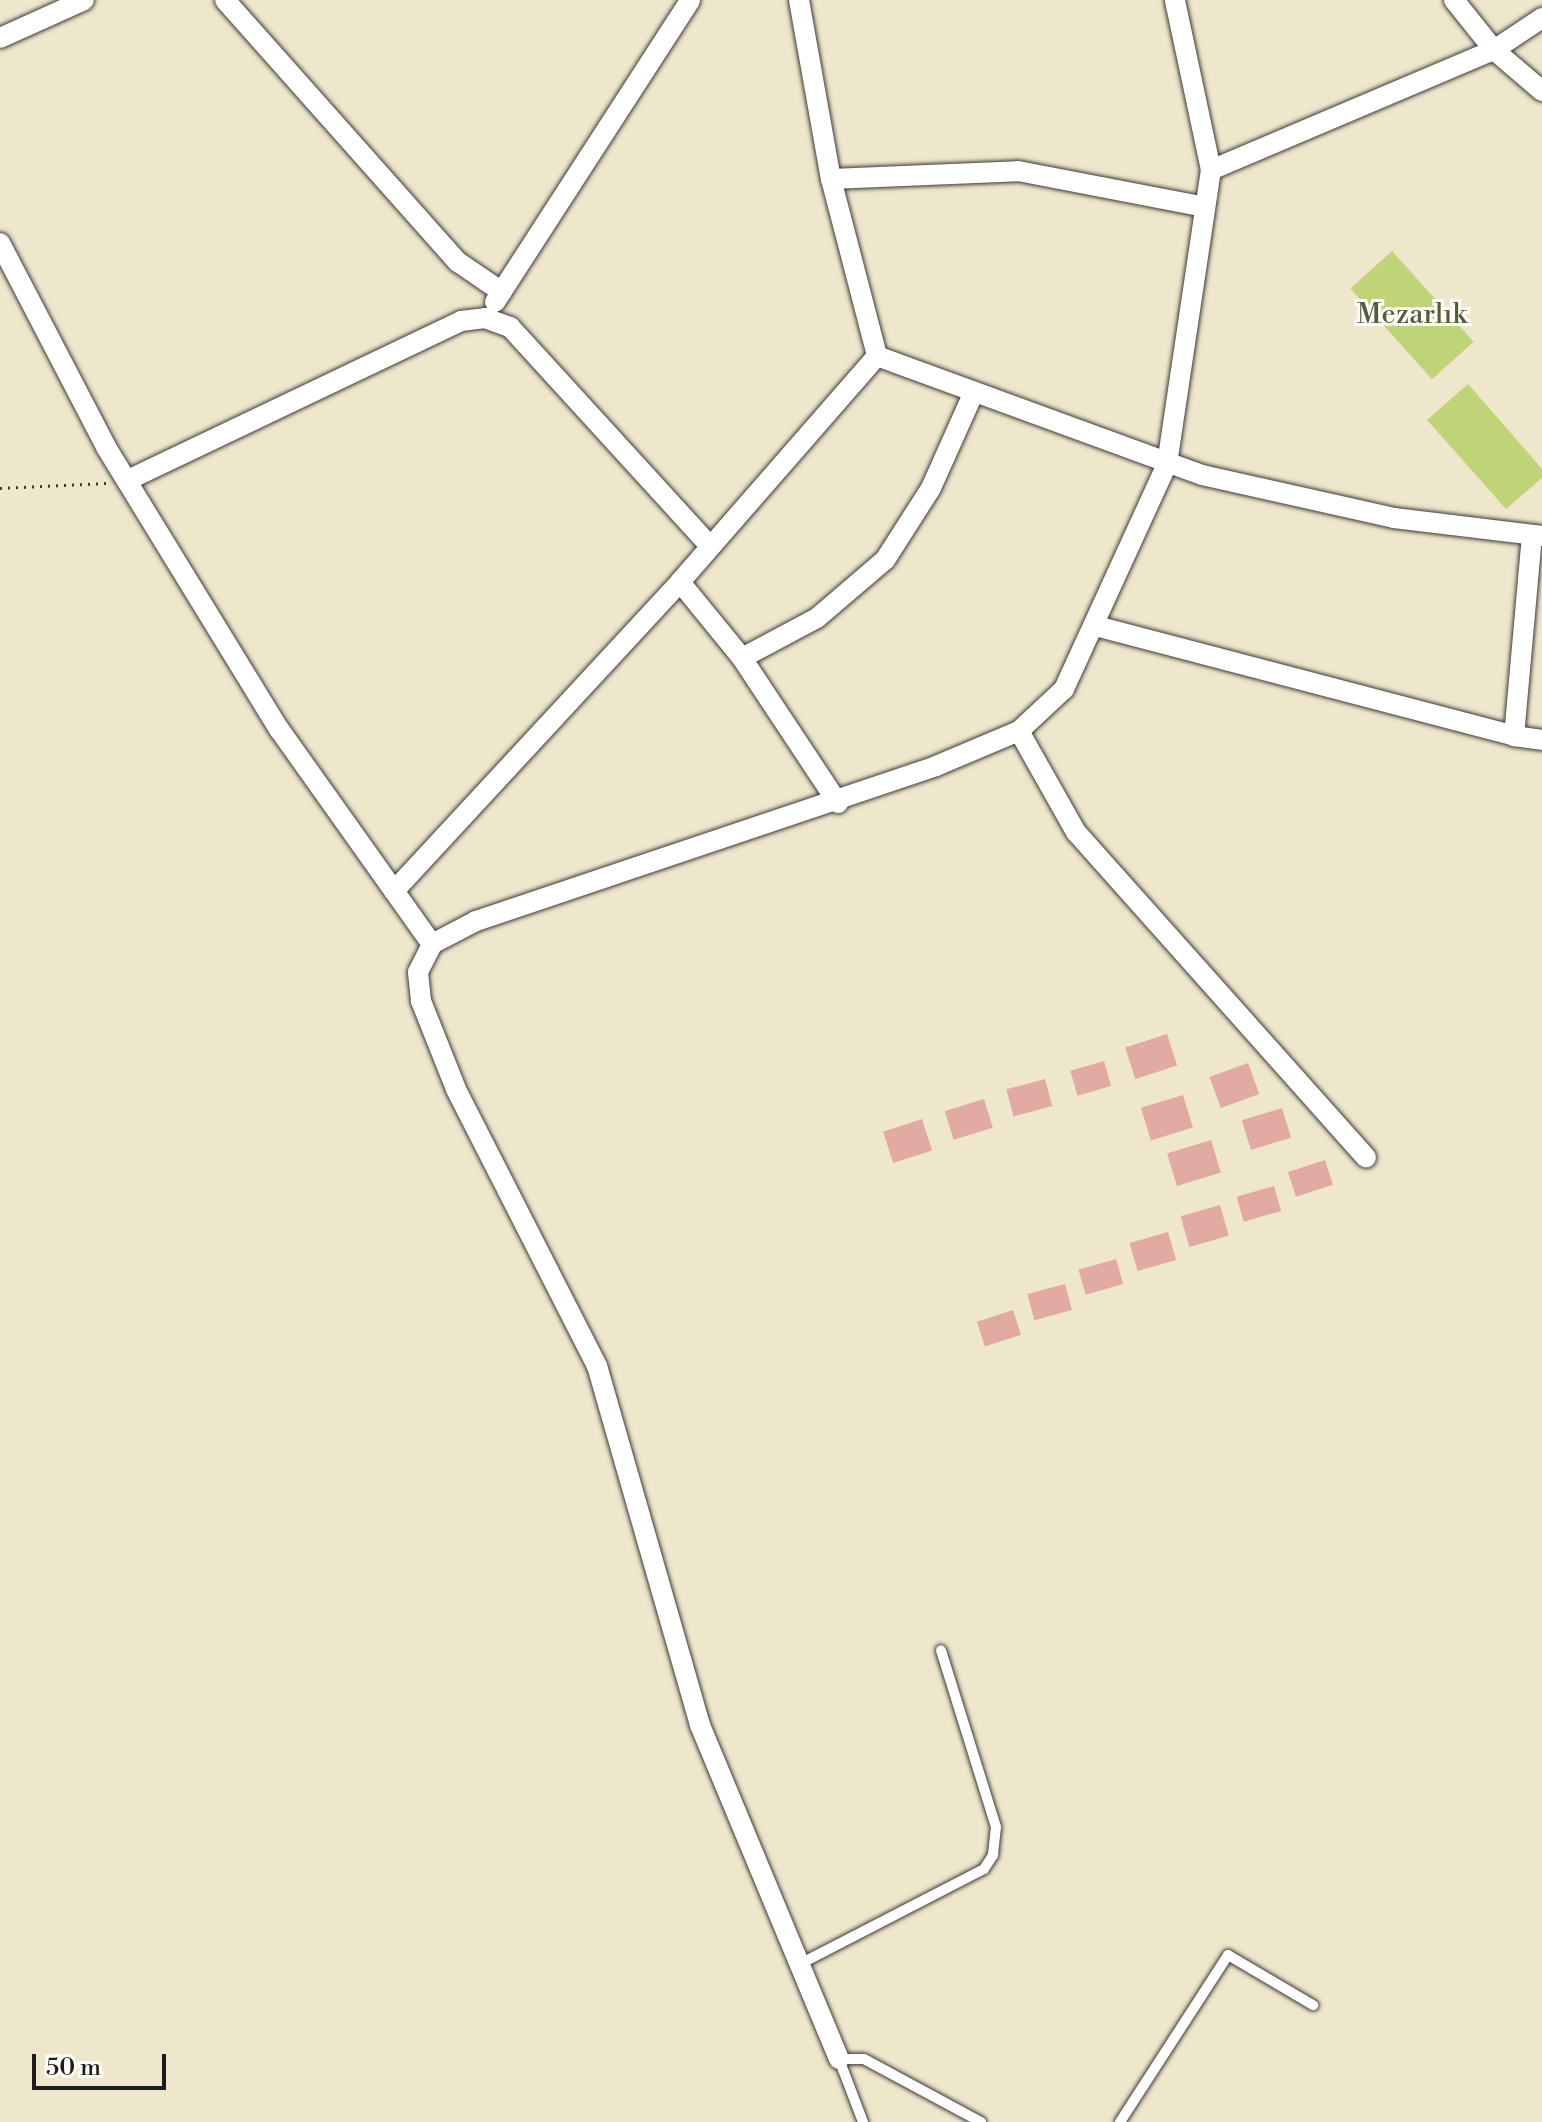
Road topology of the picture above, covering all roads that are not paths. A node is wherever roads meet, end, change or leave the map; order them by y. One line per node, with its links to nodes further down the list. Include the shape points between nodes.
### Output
1 (84, 0): 8 (street)
2 (690, 0): 15 (street)
3 (799, 0): 12 (street)
4 (1175, 0): 11 (street)
5 (1454, 0): 9 (street)
6 (227, 1): 15 (street, via 458,262)
7 (1542, 18): 9 (street)
8 (0, 38)
9 (1494, 50): 10 (street); 11 (street)
10 (1542, 91)
11 (1211, 170): 13 (street)
12 (831, 179): 13 (street, via 1018,171); 17 (street)
13 (1205, 207): 19 (street)
14 (0, 243): 20 (street)
15 (502, 292): 16 (street)
16 (485, 318): 20 (street, via 461,321); 22 (street, via 510,327)
17 (877, 356): 18 (street); 22 (street)
18 (974, 392): 19 (street); 25 (street, via 931,488 885,560 817,618)
19 (1167, 464): 21 (street, via 1326,505); 24 (street)
20 (130, 479): 30 (street, via 294,751)
21 (1537, 535): 27 (street)
22 (708, 544): 23 (street)
23 (680, 582): 25 (street); 30 (street)
24 (1096, 626): 26 (street, via 1064,689); 27 (street)
25 (742, 658): 29 (street)
26 (1019, 731): 29 (street); 32 (street, via 1076,832)
27 (1514, 736): 28 (street)
28 (1542, 740)
29 (838, 803): 31 (street, via 574,883)
30 (394, 891): 31 (street)
31 (432, 944): 34 (street, via 418,982 430,1027 597,1366 696,1713)
32 (1366, 1158)
33 (941, 1650): 34 (lane, via 994,1817 993,1855 984,1869)
34 (798, 1965): 36 (street)
35 (1313, 2005): 39 (lane, via 1228,1955)
36 (839, 2059): 37 (lane); 38 (lane, via 864,2059)
37 (863, 2122)
38 (981, 2122)
39 (1120, 2122)

